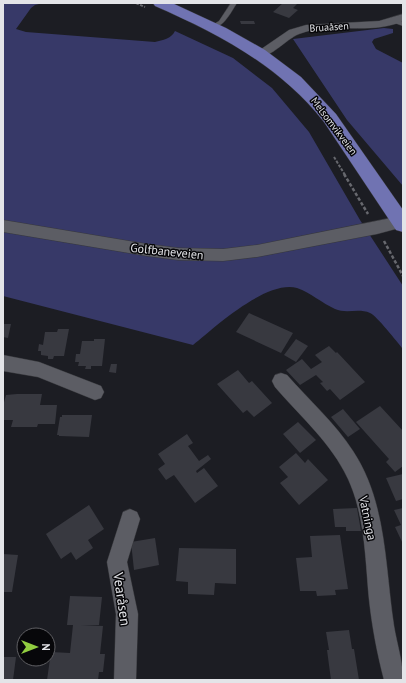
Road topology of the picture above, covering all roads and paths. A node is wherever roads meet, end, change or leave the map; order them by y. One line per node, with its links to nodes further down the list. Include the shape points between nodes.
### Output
1 (160, 3): 4 (main road, Melsomvikveien)
2 (234, 3): 4 (lane, via 221,22)
3 (400, 21): 5 (street, Bruaåsen, via 310,27 293,32)
4 (213, 27): 5 (main road, Melsomvikveien)
5 (260, 54): 7 (main road, Melsomvikveien, via 299,84 325,112)
6 (334, 156): 9 (path)
7 (402, 223): 9 (street, Golfbaneveien)
8 (3, 226): 9 (street, Golfbaneveien, via 147,250 200,255 257,251)
9 (377, 228): 10 (path)
10 (403, 276)
11 (3, 363): 13 (street, via 39,370)
12 (281, 381): 16 (street, Vatninga, via 346,457 365,498 372,527 379,599 390,666)
13 (95, 392)
14 (130, 519): 15 (street, Vearåsen, via 117,562 127,614)
15 (125, 680)
16 (395, 680)

